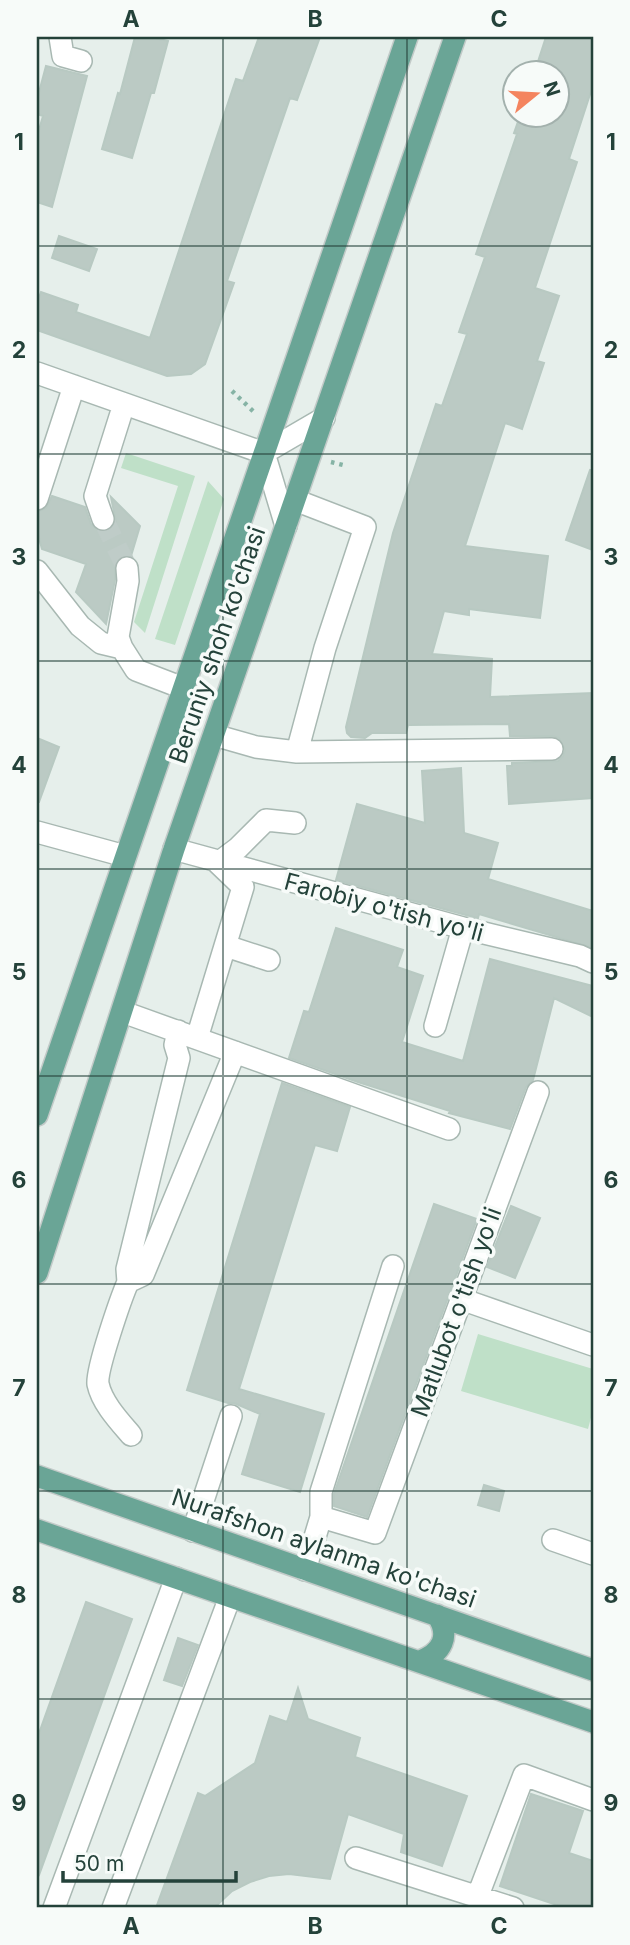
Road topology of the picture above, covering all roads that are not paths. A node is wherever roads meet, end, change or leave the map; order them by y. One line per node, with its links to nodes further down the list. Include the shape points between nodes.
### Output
1 (60, 37): 4 (street, via 63,56)
2 (407, 37): 9 (main road, Beruniy shoh ko'chasi)
3 (455, 37): 8 (main road, Beruniy shoh ko'chasi)
4 (81, 61)
5 (37, 373): 6 (street)
6 (74, 386): 7 (street); 10 (street)
7 (124, 404): 9 (street); 12 (street, via 95,496)
8 (324, 418): 9 (street); 11 (main road, Beruniy shoh ko'chasi)
9 (264, 453): 13 (street); 17 (main road, Beruniy shoh ko'chasi)
10 (37, 499)
11 (295, 500): 13 (main road, Beruniy shoh ko'chasi); 20 (street, via 365,527)
12 (103, 519)
13 (286, 526): 18 (main road, Beruniy shoh ko'chasi)
14 (127, 568): 16 (street, via 118,637)
15 (37, 571): 16 (street, via 80,626 101,643)
16 (121, 648): 17 (street, via 136,670)
17 (183, 688): 24 (main road, Beruniy shoh ko'chasi)
18 (214, 734): 20 (street, via 256,747); 23 (main road, Beruniy shoh ko'chasi)
19 (552, 749): 20 (street)
20 (297, 752)
21 (295, 823): 25 (street, via 266,820)
22 (37, 832): 24 (street)
23 (174, 849): 25 (street, Farobiy o'tish yo'li); 30 (main road, Beruniy shoh ko'chasi)
24 (125, 856): 35 (main road, Beruniy shoh ko'chasi)
25 (218, 863): 26 (street, Farobiy o'tish yo'li); 27 (street, via 243,887)
26 (463, 928): 29 (street, Farobiy o'tish yo'li); 31 (street)
27 (226, 946): 28 (street); 32 (street)
28 (269, 960)
29 (593, 962)
30 (123, 1012): 32 (street); 38 (main road, Beruniy shoh ko'chasi)
31 (435, 1026)
32 (187, 1035): 33 (street); 39 (street, via 175,1045 179,1058 127,1269)
33 (235, 1052): 36 (street); 39 (street, via 143,1275)
34 (538, 1092): 40 (street, Matlubot o'tish yo'li)
35 (37, 1115)
36 (449, 1129)
37 (393, 1266): 45 (street, via 321,1492)
38 (37, 1273)
39 (128, 1282): 43 (street, via 98,1382 112,1412)
40 (461, 1299): 41 (street); 45 (street, Matlubot o'tish yo'li, via 374,1533)
41 (593, 1345)
42 (231, 1416): 47 (street)
43 (131, 1435)
44 (37, 1476): 47 (main road, Nurafshon aylanma ko'chasi)
45 (321, 1517): 50 (street)
46 (37, 1530): 51 (main road)
47 (193, 1531): 50 (main road, Nurafshon aylanma ko'chasi)
48 (553, 1540): 49 (street)
49 (593, 1554)
50 (305, 1570): 53 (main road, Nurafshon aylanma ko'chasi)
51 (176, 1578): 52 (main road); 60 (street)
52 (230, 1597): 54 (main road); 61 (street)
53 (437, 1615): 54 (main road, via 443,1642 434,1654); 55 (main road, Nurafshon aylanma ko'chasi)
54 (420, 1661): 56 (main road)
55 (593, 1670)
56 (593, 1722)
57 (593, 1800): 59 (street, via 524,1775)
58 (356, 1858): 59 (street)
59 (462, 1899): 62 (street)
60 (49, 1903)
61 (114, 1908)
62 (513, 1908)

